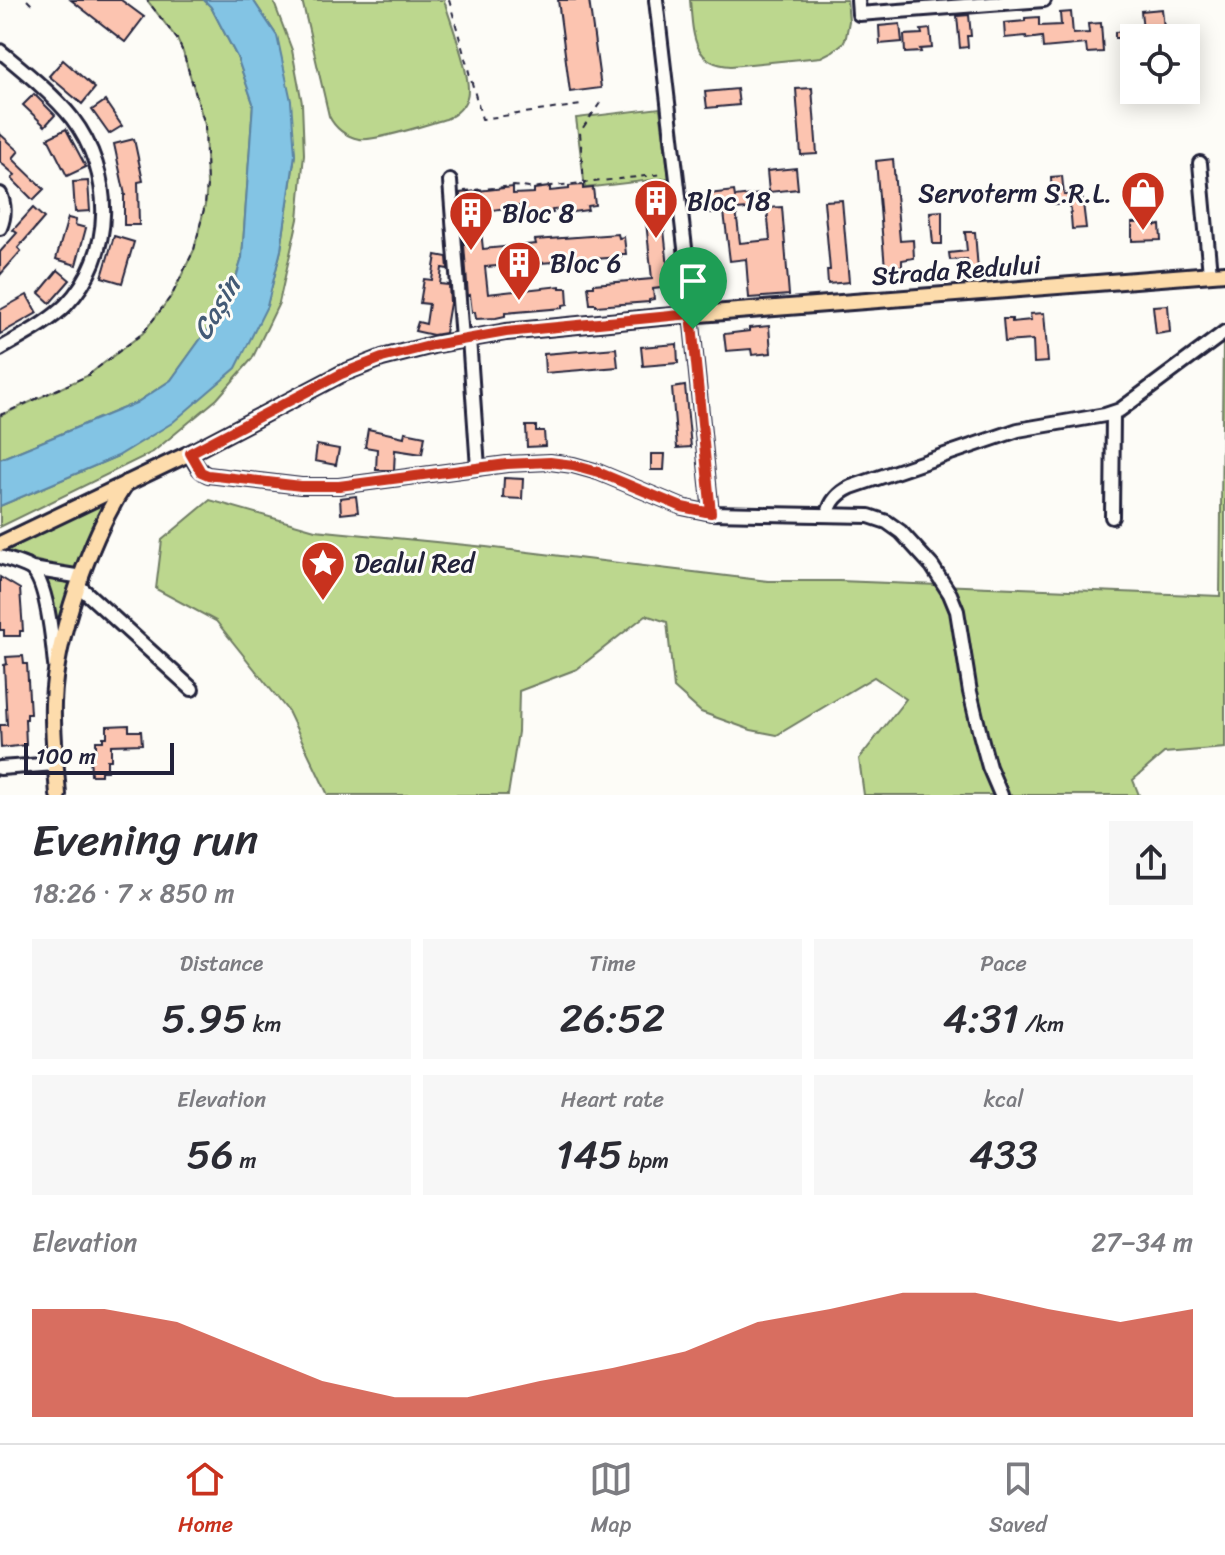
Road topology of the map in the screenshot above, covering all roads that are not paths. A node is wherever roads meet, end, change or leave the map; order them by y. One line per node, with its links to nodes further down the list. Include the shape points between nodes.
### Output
1 (656, 0): 10 (street)
2 (858, 0): 3 (street, via 859,14)
3 (1044, 0)
4 (0, 51): 13 (street, via 77,125 97,166 103,205 98,253 80,288 60,311)
5 (1200, 163): 9 (street)
6 (450, 187): 12 (street)
7 (0, 194): 8 (street)
8 (0, 228)
9 (1218, 273): 10 (main road, Strada Redului)
10 (691, 314): 12 (main road, Strada Redului); 18 (street)
11 (1225, 332): 14 (street)
12 (465, 339): 15 (main road, Strada Redului, via 359,366); 16 (street)
13 (0, 349)
14 (1113, 413): 19 (street, via 1018,430 851,487 836,497); 20 (street)
15 (190, 453): 16 (street, via 208,475 309,487); 17 (main road, Strada Redului)
16 (478, 468): 18 (street, via 539,462 573,465)
17 (126, 483): 21 (main road, Strada Redului); 24 (main road)
18 (711, 513): 19 (street)
19 (828, 514): 30 (street, via 869,516 894,526 950,594 984,749)
20 (1112, 517)
21 (0, 544)
22 (0, 557): 23 (street)
23 (32, 569): 24 (street); 25 (street, via 45,600)
24 (80, 582): 25 (main road); 26 (street)
25 (56, 676): 27 (main road)
26 (192, 689)
27 (56, 764): 28 (street); 29 (main road)
28 (0, 768)
29 (58, 795)
30 (1001, 795)

